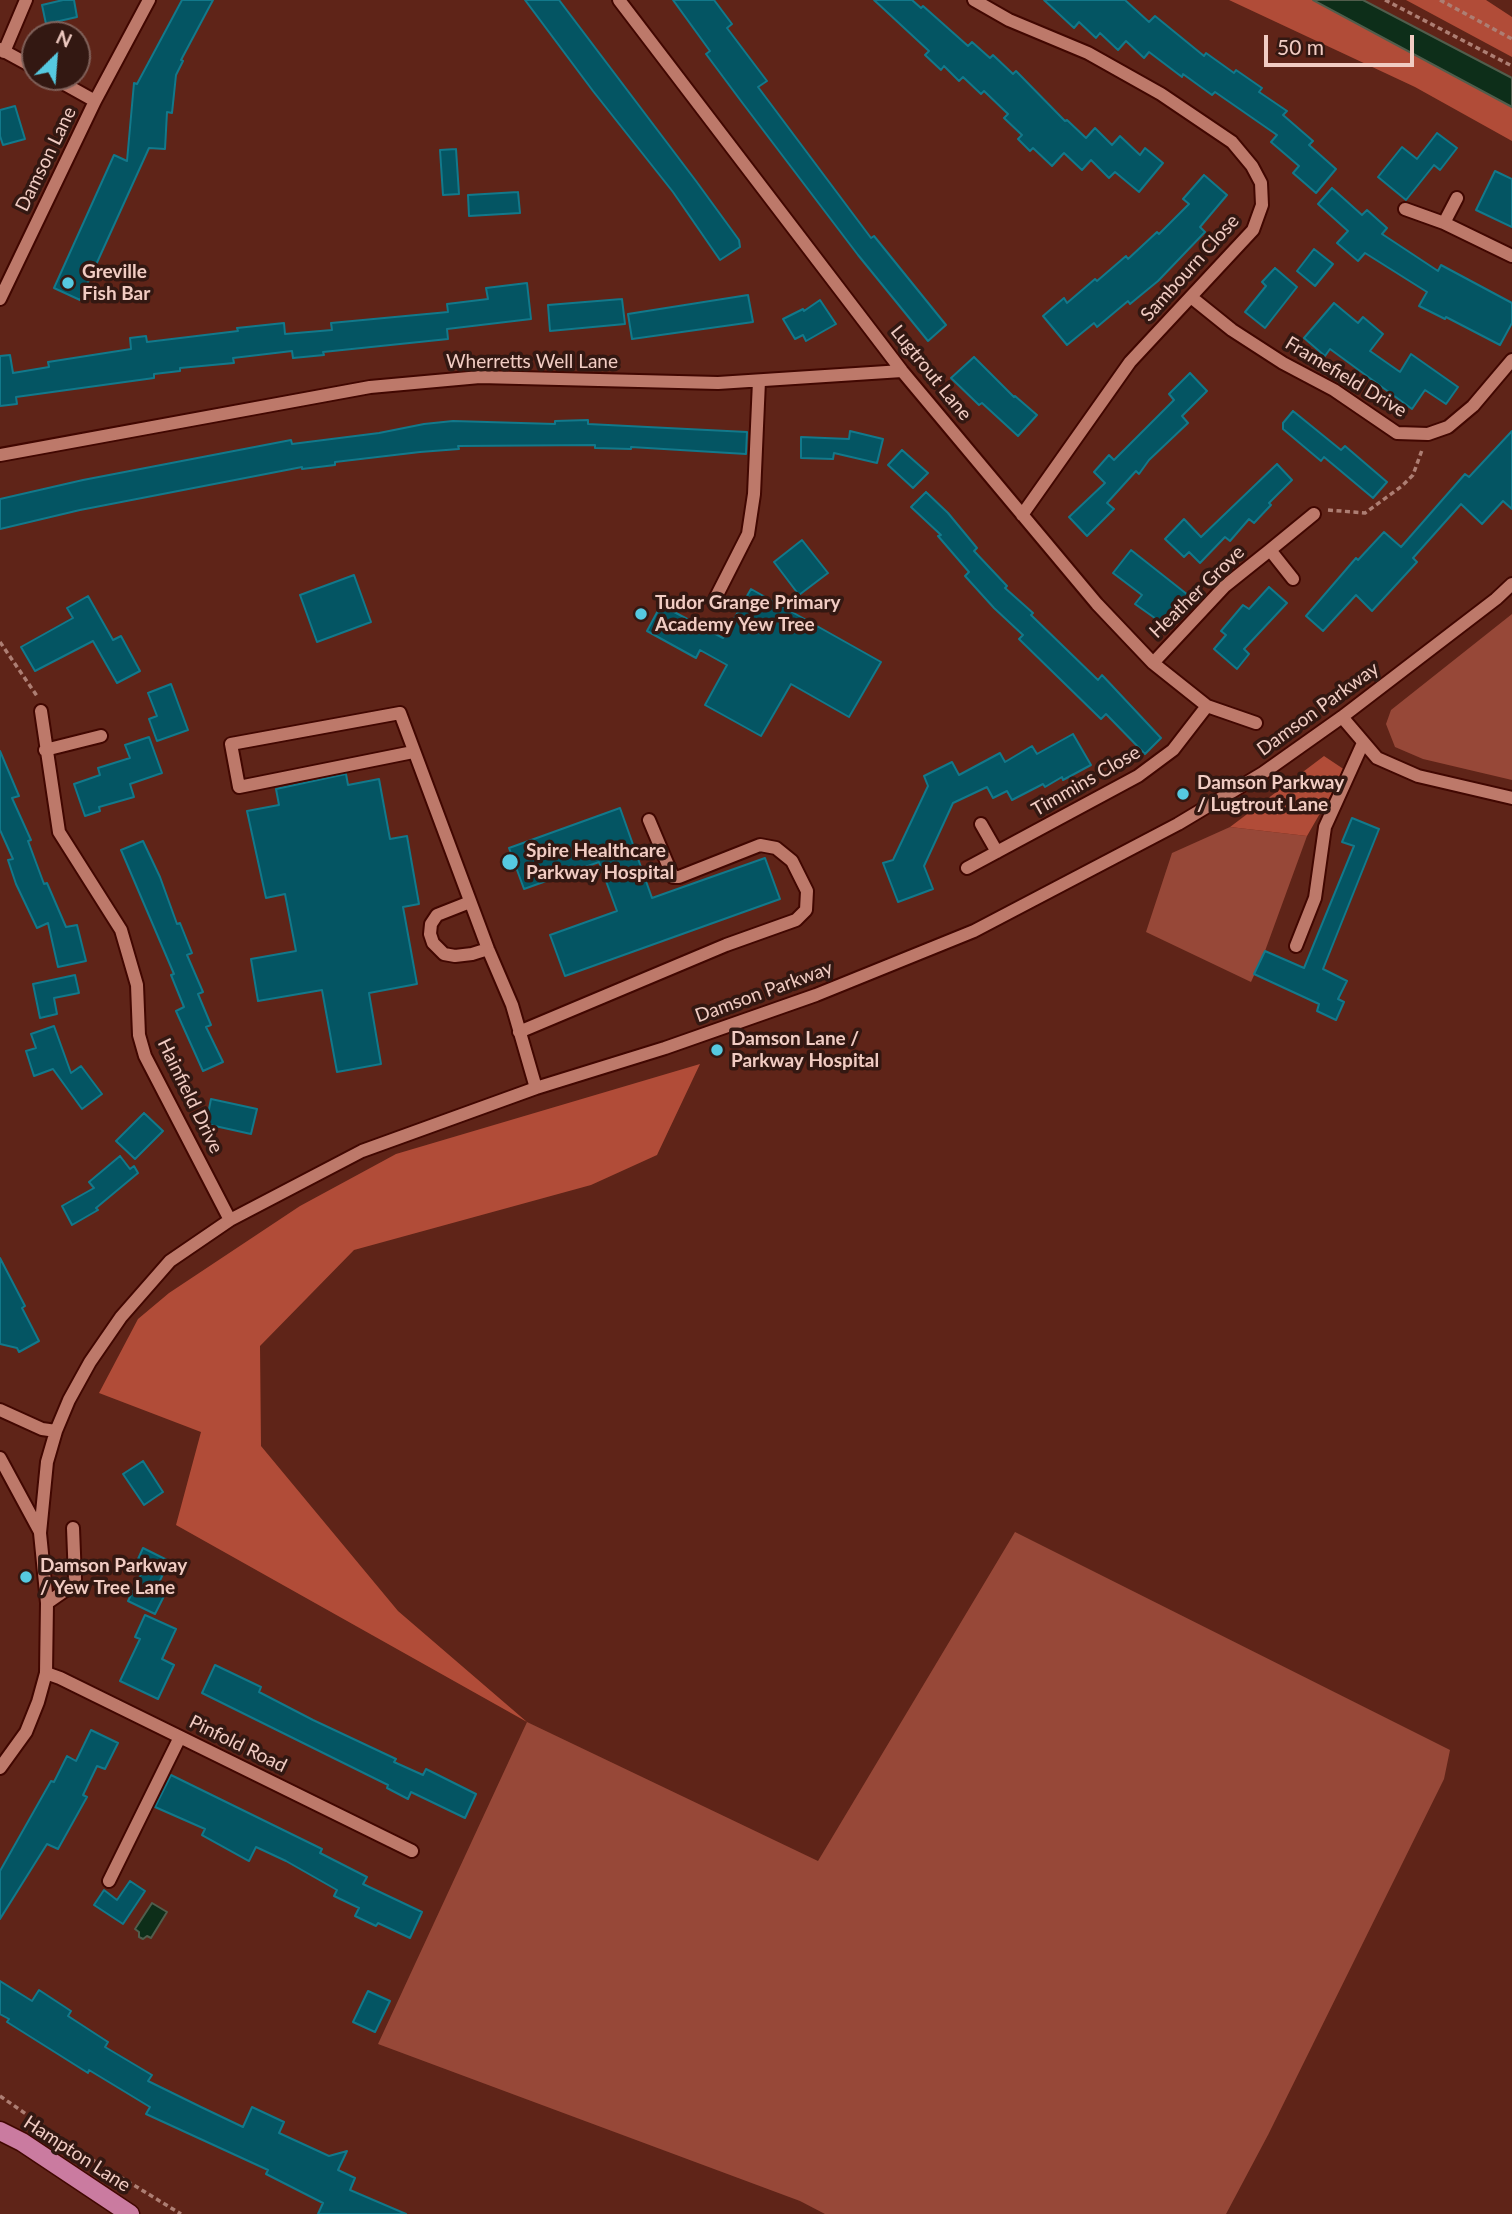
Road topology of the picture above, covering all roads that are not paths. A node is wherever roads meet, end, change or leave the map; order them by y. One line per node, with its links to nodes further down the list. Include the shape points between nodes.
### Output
1 (26, 0): 5 (street)
2 (149, 0): 8 (street, Damson Lane)
3 (619, 0): 16 (street, Lugtrout Lane)
4 (974, 0): 13 (street, Sambourn Close, via 1161,93 1232,142 1252,166 1261,183 1259,218)
5 (2, 50): 6 (street)
6 (21, 60)
7 (77, 91): 8 (street)
8 (95, 101): 14 (street, Damson Lane)
9 (1457, 198): 11 (street)
10 (1405, 209): 11 (street)
11 (1444, 223): 12 (street)
12 (1512, 256)
13 (1191, 297): 15 (street, Framefield Drive, via 1232,330 1397,433 1428,434 1448,427 1474,406); 20 (street, Sambourn Close, via 1130,362)
14 (0, 299)
15 (1512, 360)
16 (902, 371): 17 (street, Wherretts Well Lane); 20 (street, Lugtrout Lane)
17 (759, 381): 18 (street, Wherretts Well Lane, via 480,377 370,387); 24 (street, via 748,534)
18 (0, 455)
19 (1314, 514): 21 (street, Heather Grove)
20 (1022, 515): 25 (street, Lugtrout Lane)
21 (1269, 550): 22 (street, Heather Grove); 25 (street, Heather Grove, via 1225,586)
22 (1293, 579)
23 (1512, 584): 28 (street, Damson Parkway)
24 (716, 597)
25 (1153, 663): 26 (street, Lugtrout Lane)
26 (1207, 706): 29 (street, Lugtrout Lane); 37 (street, Timmins Close, via 1173,750 1138,776)
27 (41, 711): 32 (street, Hainfield Drive)
28 (1342, 717): 31 (street); 43 (street, Damson Parkway, via 1264,773 1178,824 974,931 816,995)
29 (1255, 723)
30 (101, 736): 32 (street)
31 (1363, 743): 34 (street, via 1377,758 1418,776); 40 (street, via 1325,827 1315,898)
32 (45, 750): 44 (street, Hainfield Drive, via 59,832 121,930 137,985 139,1035 145,1056)
33 (413, 752): 33 (street, via 239,787 231,744 400,713); 39 (street)
34 (1512, 798)
35 (649, 820): 42 (street, via 673,877 760,845 776,848 792,861 807,891 806,910 796,920)
36 (981, 824): 37 (street)
37 (998, 852): 38 (street, Timmins Close)
38 (967, 868)
39 (470, 902): 41 (street); 41 (street, via 437,915 431,924 433,943 444,954 455,956)
40 (1296, 946)
41 (488, 949): 42 (street)
42 (519, 1032): 43 (street)
43 (536, 1088): 44 (street, Damson Parkway, via 362,1151)
44 (230, 1220): 46 (street, Damson Parkway, via 170,1261 121,1317 90,1362)
45 (0, 1410): 46 (street)
46 (56, 1431): 49 (street, Damson Parkway, via 47,1462)
47 (0, 1458): 49 (street)
48 (73, 1528): 50 (street, via 75,1579)
49 (40, 1533): 50 (street)
50 (47, 1603): 51 (street)
51 (46, 1673): 52 (street, Pinfold Road); 53 (street, via 26,1732)
52 (180, 1737): 54 (street, Pinfold Road); 55 (street)
53 (3, 1761)
54 (412, 1851)
55 (108, 1881)
56 (0, 2131): 57 (main road, Hampton Lane)
57 (130, 2214)

